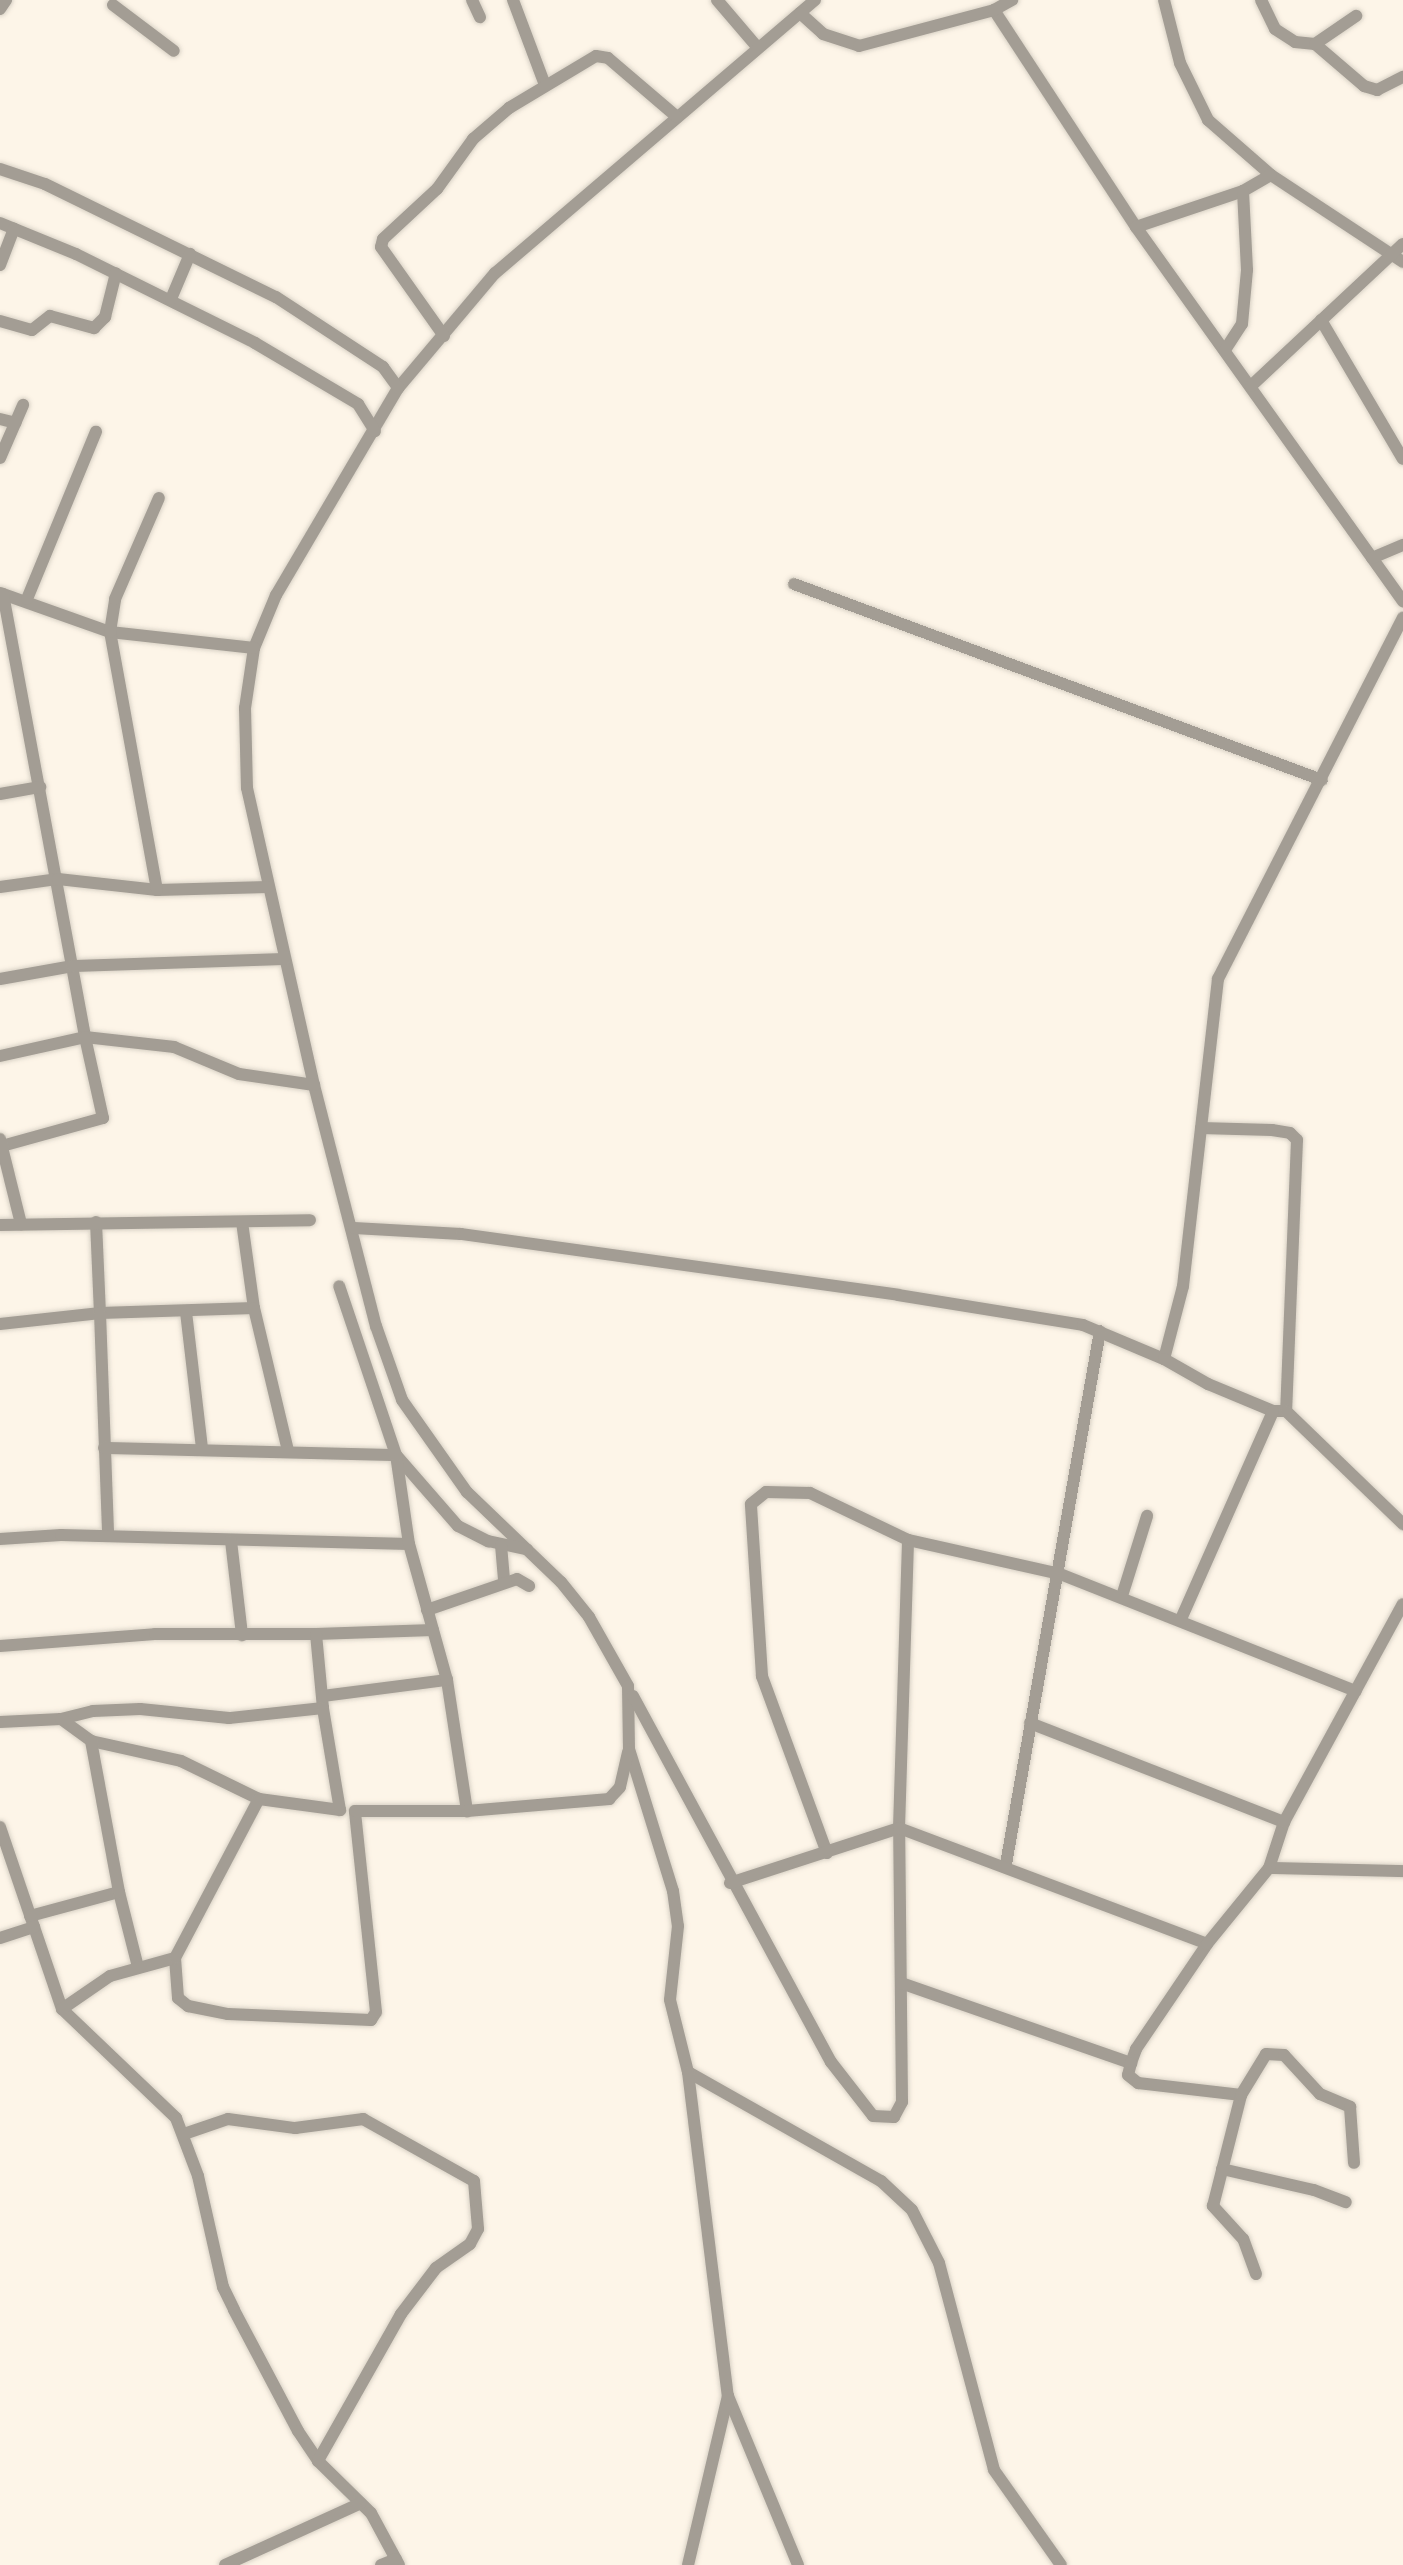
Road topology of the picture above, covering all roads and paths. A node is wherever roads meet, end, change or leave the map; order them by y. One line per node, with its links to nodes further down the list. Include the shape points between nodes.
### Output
1 (6, 0): 10 (street)
2 (472, 0): 14 (street)
3 (513, 0): 19 (street)
4 (717, 0): 16 (street)
5 (815, 0): 12 (street)
6 (1012, 0): 11 (street)
7 (1164, 0): 22 (street, via 1180,63 1208,120)
8 (1261, 0): 15 (street, via 1275,29 1295,42)
9 (111, 2): 17 (street)
10 (0, 9)
11 (994, 10): 12 (street, via 859,46 823,34); 25 (street)
12 (800, 13): 16 (street)
13 (1356, 16): 15 (street)
14 (480, 17)
15 (1315, 44): 18 (street, via 1364,86 1377,90)
16 (758, 48): 20 (street)
17 (174, 51)
18 (1403, 77)
19 (545, 85): 20 (street, via 583,61 608,58); 35 (street, via 473,139 437,189 383,239 385,257)
20 (677, 117): 35 (street, via 495,273)
21 (0, 169): 28 (street, via 45,184)
22 (1271, 175): 23 (street); 29 (street)
23 (1243, 191): 25 (street); 36 (street, via 1242,324)
24 (0, 223): 26 (street)
25 (1136, 227): 36 (street)
26 (14, 229): 30 (street); 31 (street)
27 (1403, 244): 29 (street)
28 (190, 254): 32 (street); 38 (street, via 276,297 349,342 383,367)
29 (1398, 258): 33 (street)
30 (0, 265)
31 (116, 273): 32 (street); 34 (street, via 105,317 94,328 50,316 32,330)
32 (171, 299): 42 (street, via 358,404)
33 (1321, 320): 37 (street); 45 (street)
34 (0, 321)
35 (444, 336): 38 (street)
36 (1225, 350): 37 (street)
37 (1251, 386): 48 (street)
38 (398, 388): 42 (street)
39 (23, 405): 41 (street)
40 (0, 419): 41 (street)
41 (16, 423): 44 (street)
42 (375, 431): 55 (street, via 276,595)
43 (96, 432): 51 (street)
44 (0, 458)
45 (1403, 459)
46 (159, 498): 54 (street, via 115,599)
47 (1403, 545): 48 (street)
48 (1372, 558): 52 (street)
49 (794, 584): 56 (street)
50 (2, 593): 51 (street); 57 (street)
51 (27, 599): 54 (street)
52 (1403, 601)
53 (1403, 618): 56 (street)
54 (110, 632): 55 (street); 62 (street)
55 (254, 648): 61 (street, via 244,749)
56 (1322, 780): 69 (street, via 1218,979)
57 (40, 787): 58 (street); 59 (street)
58 (0, 794)
59 (58, 879): 60 (street); 62 (street); 64 (street)
60 (0, 887)
61 (268, 887): 62 (street); 63 (street)
62 (157, 890)
63 (285, 959): 64 (street); 68 (street)
64 (73, 966): 65 (street); 66 (street)
65 (0, 979)
66 (85, 1037): 67 (street); 68 (street, via 174,1047 239,1074); 70 (street, via 103,1118)
67 (0, 1056)
68 (314, 1085): 76 (street)
69 (1201, 1128): 83 (street, via 1183,1286); 84 (street, via 1272,1130 1297,1140)
70 (1, 1142): 74 (street)
71 (310, 1220): 73 (street)
72 (96, 1222): 73 (street); 74 (street); 80 (street)
73 (242, 1222): 78 (street)
74 (21, 1224): 75 (street)
75 (0, 1225)
76 (354, 1228): 82 (street, via 461,1234 898,1295); 97 (street, via 376,1326 402,1400 458,1482)
77 (339, 1286): 88 (street)
78 (254, 1308): 79 (street); 87 (street)
79 (186, 1312): 80 (street); 86 (street)
80 (99, 1320): 81 (street); 85 (street)
81 (0, 1324)
82 (1100, 1331): 83 (street); 98 (street)
83 (1164, 1359): 84 (street, via 1188,1375)
84 (1279, 1411): 90 (street); 104 (street)
85 (104, 1448): 86 (street); 91 (street)
86 (202, 1449): 87 (street)
87 (288, 1451): 88 (street)
88 (396, 1455): 95 (street); 96 (street, via 458,1526)
89 (1147, 1516): 101 (street)
90 (1403, 1524)
91 (108, 1536): 92 (street); 94 (street)
92 (0, 1539)
93 (908, 1540): 98 (street); 124 (street); 125 (street, via 810,1493 766,1492 751,1504 762,1676)
94 (231, 1541): 95 (street); 107 (street)
95 (409, 1544): 103 (street)
96 (501, 1545): 97 (street); 99 (street)
97 (529, 1550): 110 (street, via 589,1617)
98 (1060, 1574): 101 (street); 115 (street)
99 (504, 1582): 100 (street, via 517,1579); 103 (street)
100 (529, 1586)
101 (1122, 1596): 104 (street)
102 (1403, 1604): 111 (street)
103 (427, 1610): 105 (street)
104 (1181, 1619): 111 (street)
105 (433, 1630): 106 (street); 109 (street)
106 (316, 1634): 107 (street); 112 (street)
107 (242, 1635): 108 (street, via 155,1634)
108 (0, 1646)
109 (447, 1680): 112 (street); 121 (street)
110 (628, 1686): 117 (street); 129 (street)
111 (1356, 1691): 122 (street)
112 (323, 1702): 113 (street, via 229,1718 109,1710); 119 (street)
113 (61, 1719): 114 (street); 116 (street)
114 (0, 1722)
115 (1030, 1723): 122 (street); 126 (street)
116 (91, 1741): 118 (street, via 181,1761); 130 (street)
117 (629, 1749): 121 (street, via 620,1787 609,1799); 139 (street, via 673,1891 678,1926 670,2000)
118 (259, 1799): 119 (street); 134 (street)
119 (340, 1810): 120 (street)
120 (355, 1811): 121 (street); 134 (street, via 375,2017 251,2016 188,2006 178,1998)
121 (467, 1811)
122 (1284, 1822): 127 (street)
123 (0, 1827): 131 (street)
124 (899, 1828): 125 (street); 126 (street); 136 (street)
125 (827, 1853): 129 (street)
126 (1006, 1864): 133 (street)
127 (1269, 1868): 128 (street); 133 (street)
128 (1403, 1871)
129 (730, 1883): 136 (street, via 837,2071 882,2120 894,2117 902,2102)
130 (119, 1892): 131 (street); 135 (street)
131 (32, 1922): 132 (street); 137 (street)
132 (0, 1938)
133 (1207, 1944): 138 (street)
134 (175, 1958): 135 (street)
135 (138, 1967): 137 (street, via 96,1984)
136 (901, 1983): 138 (street)
137 (62, 2009): 141 (street, via 176,2118)
138 (1131, 2063): 140 (street, via 1128,2075 1138,2083)
139 (688, 2072): 146 (street); 154 (street, via 796,2138 881,2181 912,2210 939,2263 994,2470)
140 (1241, 2095): 142 (street, via 1266,2054 1284,2055 1320,2094 1350,2107); 143 (street)
141 (184, 2134): 147 (street, via 223,2287); 147 (street, via 228,2119 295,2128 363,2119 474,2181 478,2229 470,2244 436,2268 401,2314)
142 (1354, 2163)
143 (1222, 2169): 144 (street); 145 (street, via 1213,2206 1243,2239)
144 (1346, 2202)
145 (1256, 2274)
146 (728, 2396): 152 (street); 153 (street)
147 (318, 2461): 148 (street)
148 (361, 2503): 149 (street, via 381,2527); 150 (street)
149 (398, 2562): 151 (street)
150 (225, 2565)
151 (381, 2565)
152 (688, 2565)
153 (798, 2565)
154 (1061, 2565)

